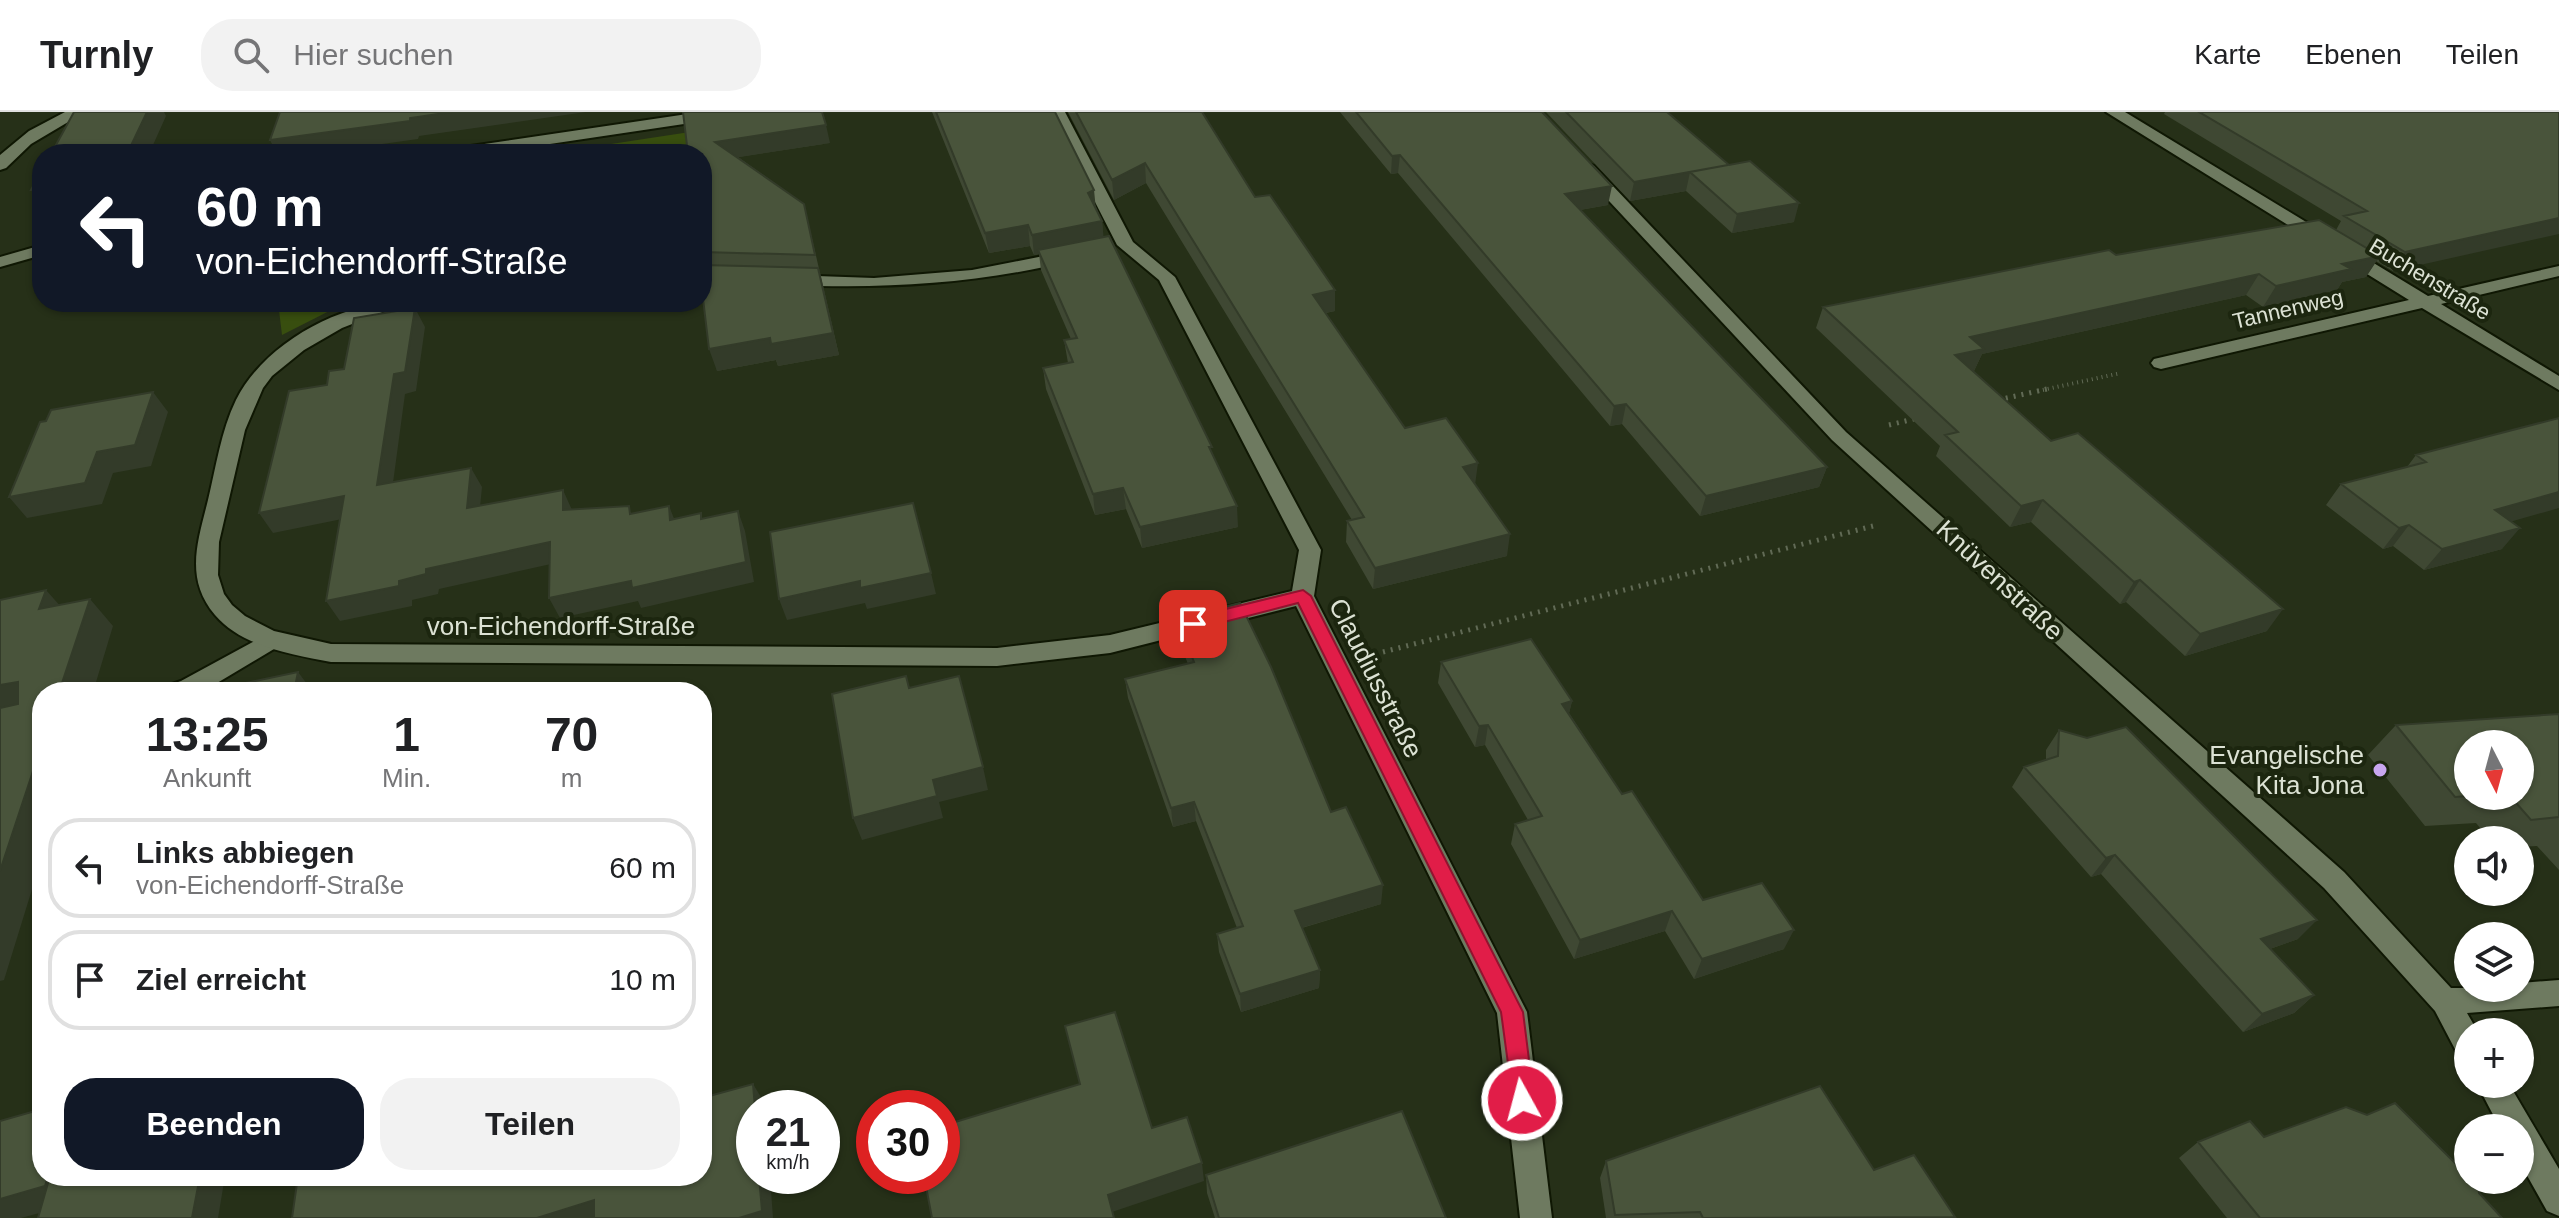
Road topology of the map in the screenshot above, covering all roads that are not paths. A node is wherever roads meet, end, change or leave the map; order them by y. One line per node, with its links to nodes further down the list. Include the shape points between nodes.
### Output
1 (77, 112): 7 (street, via 40,129)
2 (731, 112): 5 (street)
3 (1057, 112): 17 (street, Claudiusstraße, via 1118,247 1166,277 1310,550)
4 (2114, 112): 13 (street, Buchenstraße)
5 (517, 144)
6 (1572, 151): 21 (street, Knüvenstraße, via 1839,436 2334,880)
7 (0, 165)
8 (32, 253): 10 (street)
9 (1080, 254): 12 (street, via 958,276 874,283)
10 (0, 262)
11 (2559, 271): 13 (street, Tannenweg)
12 (772, 280)
13 (2426, 302): 15 (street, Tannenweg); 16 (street, Buchenstraße)
14 (367, 312): 18 (street, von-Eichendorff-Straße, via 325,329 278,360 254,386 241,412 204,560 213,596 240,625)
15 (2161, 363)
16 (2559, 384)
17 (1303, 596): 18 (street, von-Eichendorff-Straße, via 1110,644 997,657 331,653); 25 (street, Claudiusstraße, via 1512,1012)
18 (271, 640): 19 (street)
19 (200, 682)
20 (2559, 993): 21 (street)
21 (2445, 1002): 22 (street, Knüvenstraße)
22 (2454, 1018)
23 (2534, 1156): 24 (street)
24 (2559, 1200)
25 (1536, 1218)

